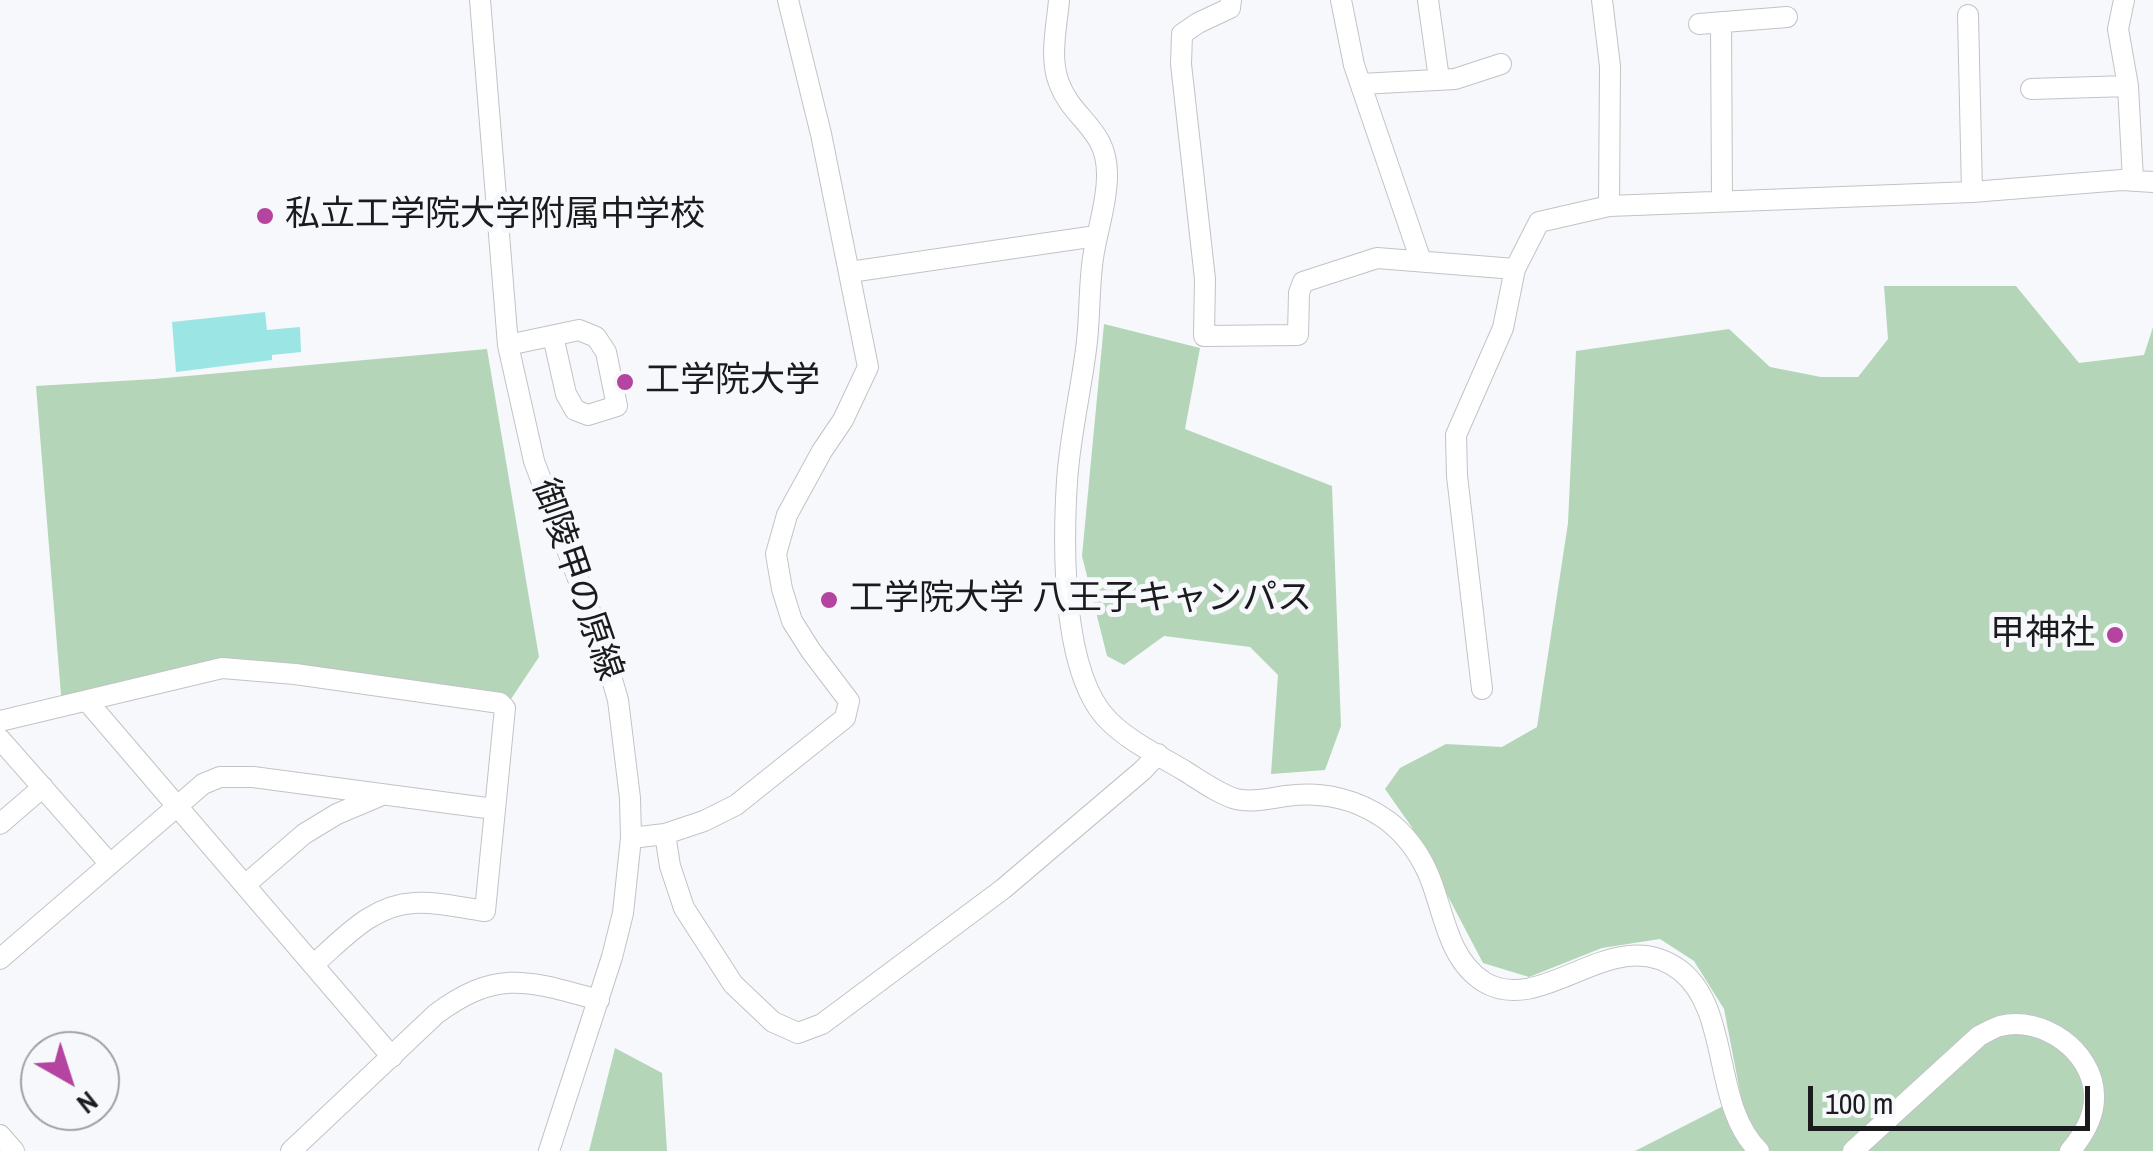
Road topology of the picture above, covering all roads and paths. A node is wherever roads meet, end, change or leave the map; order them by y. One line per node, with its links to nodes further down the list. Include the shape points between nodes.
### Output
1 (480, 0): 25 (street, 御陵甲の原線)
2 (788, 0): 23 (street)
3 (1058, 0): 20 (street, via 1058,81 1104,145 1108,169)
4 (1232, 0): 21 (street, via 1230,8 1182,34 1205,279 1204,336 1298,335 1303,282 1377,258)
5 (1341, 0): 13 (street)
6 (1428, 0): 12 (street)
7 (1602, 0): 19 (street, via 1610,66)
8 (2124, 0): 14 (street, via 2118,29)
9 (1968, 15): 17 (street)
10 (1786, 17): 18 (street, via 1710,23)
11 (1501, 64): 12 (street)
12 (1439, 78): 13 (street)
13 (1360, 84): 21 (street)
14 (2128, 86): 15 (street); 16 (street)
15 (2031, 89)
16 (2143, 181): 17 (street)
17 (1972, 192): 18 (street)
18 (1722, 201): 19 (street)
19 (1609, 206): 22 (street, via 1539,222)
20 (1096, 236): 23 (street); 30 (street, via 1067,478 1071,622 1088,691 1107,720)
21 (1420, 262): 22 (street)
22 (1514, 268): 26 (street, via 1504,328 1456,435)
23 (850, 272): 36 (street, via 868,367 787,515 776,554 792,621 849,702 845,718 736,805)
24 (553, 336): 25 (street)
25 (508, 345): 37 (street, 御陵甲の原線, via 534,461 618,700)
26 (1482, 689)
27 (87, 700): 28 (street); 33 (street); 34 (street, via 222,668 500,703 505,708)
28 (0, 721)
29 (0, 738): 31 (street)
30 (1158, 754): 36 (street, via 987,900 822,1024 798,1032 773,1022 733,984 684,908); 48 (street, via 1237,799 1344,798 1387,820 1419,854 1458,955 1472,973 1502,990 1518,991 1630,956 1668,962 1698,990 1742,1130)
31 (43, 787): 35 (street); 38 (street)
32 (384, 795): 33 (street, via 220,777); 34 (street); 39 (street, via 304,834)
33 (176, 807): 38 (street); 39 (street)
34 (494, 809): 41 (street, via 485,911 417,902 384,909)
35 (0, 824)
36 (666, 834): 37 (street)
37 (631, 838): 42 (street, 御陵甲の原線, via 623,914)
38 (110, 864): 40 (street)
39 (246, 885): 41 (street)
40 (0, 959)
41 (314, 964): 43 (street)
42 (598, 1000): 43 (street, via 538,984 494,983 460,996); 47 (street, 御陵甲の原線)
43 (392, 1057): 46 (street)
44 (0, 1135): 45 (street)
45 (14, 1151)
46 (291, 1151)
47 (550, 1151)
48 (1759, 1151)
49 (1853, 1151): 50 (street, via 1978,1036 2024,1025 2063,1040 2088,1072 2094,1094 2090,1118)
50 (2070, 1151)

